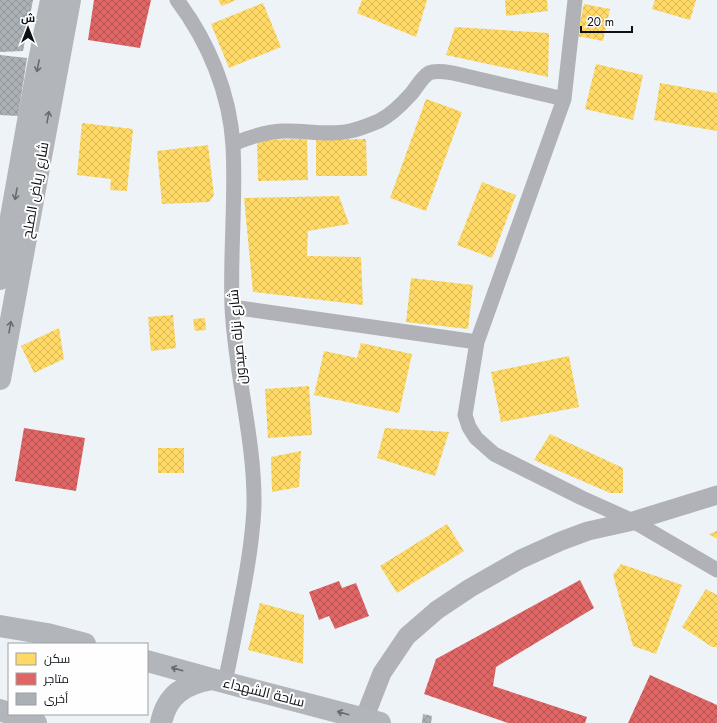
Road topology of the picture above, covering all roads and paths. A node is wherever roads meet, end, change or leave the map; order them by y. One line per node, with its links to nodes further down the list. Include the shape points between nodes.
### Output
1 (51, 0): 7 (main road, شارع رياض الصلح, one-way to 7)
2 (70, 0): 11 (main road, شارع رياض الصلح, one-way to 2)
3 (177, 0): 6 (street, شارع نزلة صيدون, via 207,48 218,76)
4 (574, 0): 5 (street)
5 (564, 100): 6 (street, via 454,73 435,71 426,75 393,112 362,128 336,133 265,133); 10 (street)
6 (233, 144): 9 (street, شارع نزلة صيدون)
7 (5, 221): 8 (main road, شارع رياض الصلح)
8 (0, 279)
9 (232, 307): 10 (street); 19 (street, شارع نزلة صيدون, via 252,463 254,505 252,540 236,628)
10 (477, 342): 13 (street, via 466,414 469,427 476,438 507,462)
11 (0, 379)
12 (717, 495): 13 (street)
13 (633, 521): 14 (street); 21 (street, via 588,531 521,559 437,610 408,636 385,667 376,684)
14 (717, 570)
15 (4, 626): 16 (main road, via 30,638); 17 (main road)
16 (33, 643)
17 (81, 643)
18 (148, 661): 19 (main road, ساحة الشهداء, one-way to 18)
19 (218, 681): 21 (main road, ساحة الشهداء, one-way to 19); 23 (main road, via 193,683 177,693 166,707)
20 (12, 715): 22 (main road)
21 (371, 722)
22 (36, 723)
23 (161, 723)

